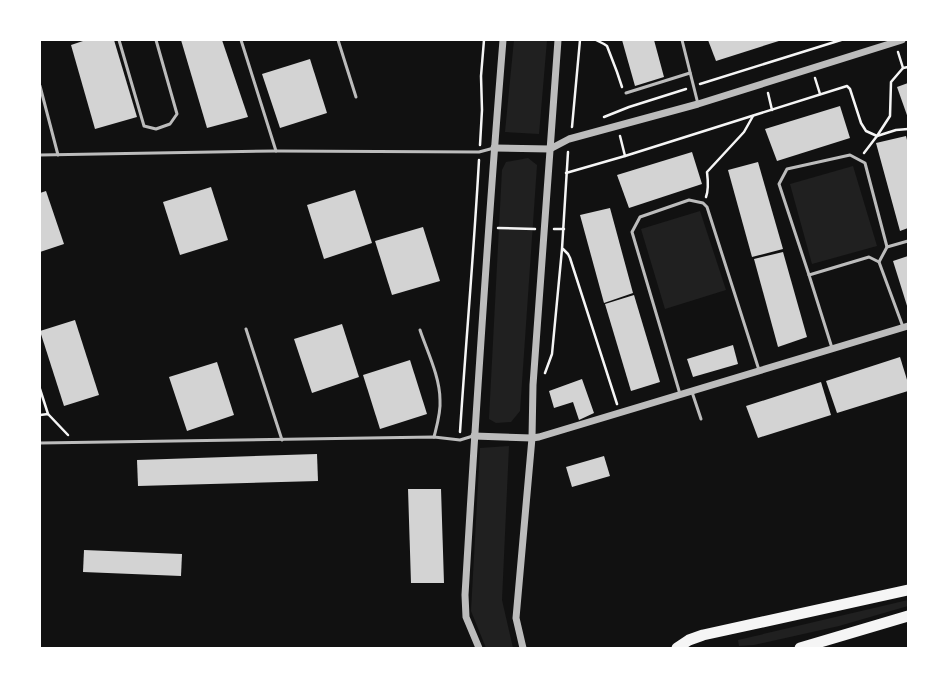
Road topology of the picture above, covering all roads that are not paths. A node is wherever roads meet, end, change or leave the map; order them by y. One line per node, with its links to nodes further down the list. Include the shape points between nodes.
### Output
1 (119, 40): 2 (lane, via 144,126 156,129 170,124 177,114)
2 (156, 40)
3 (241, 40): 16 (lane)
4 (338, 40): 12 (lane)
5 (503, 40): 14 (street)
6 (558, 40): 15 (street)
7 (682, 40): 9 (lane)
8 (902, 40): 13 (street)
9 (690, 73): 11 (lane); 13 (lane)
10 (40, 86): 18 (lane)
11 (626, 93)
12 (356, 97)
13 (698, 104): 15 (street, via 569,139)
14 (494, 148): 15 (street); 16 (lane, via 479,152); 31 (street)
15 (550, 149): 33 (street, via 533,385)
16 (276, 151): 18 (lane)
17 (40, 155): 18 (lane)
18 (58, 155)
19 (908, 241): 20 (lane)
20 (888, 247): 21 (lane); 22 (lane, via 865,163 850,155 787,169 779,184)
21 (879, 262): 22 (lane, via 869,257); 23 (lane)
22 (809, 275): 26 (lane)
23 (906, 326): 26 (street)
24 (246, 329): 34 (lane)
25 (420, 330): 32 (lane, via 438,382 440,407)
26 (833, 348): 27 (street)
27 (759, 370): 28 (street); 29 (lane, via 707,207 703,203 689,200 640,216 632,232)
28 (691, 390): 29 (street); 30 (lane)
29 (680, 394): 33 (street)
30 (701, 419)
31 (474, 436): 32 (lane, via 460,440); 33 (street); 38 (street, via 465,595 466,617)
32 (434, 437): 34 (lane)
33 (532, 438): 39 (street, via 516,618)
34 (282, 440): 35 (lane)
35 (40, 443)
36 (908, 590): 40 (highway, via 703,635 688,640)
37 (908, 616): 41 (highway)
38 (479, 648)
39 (523, 648)
40 (677, 648)
41 (800, 648)

